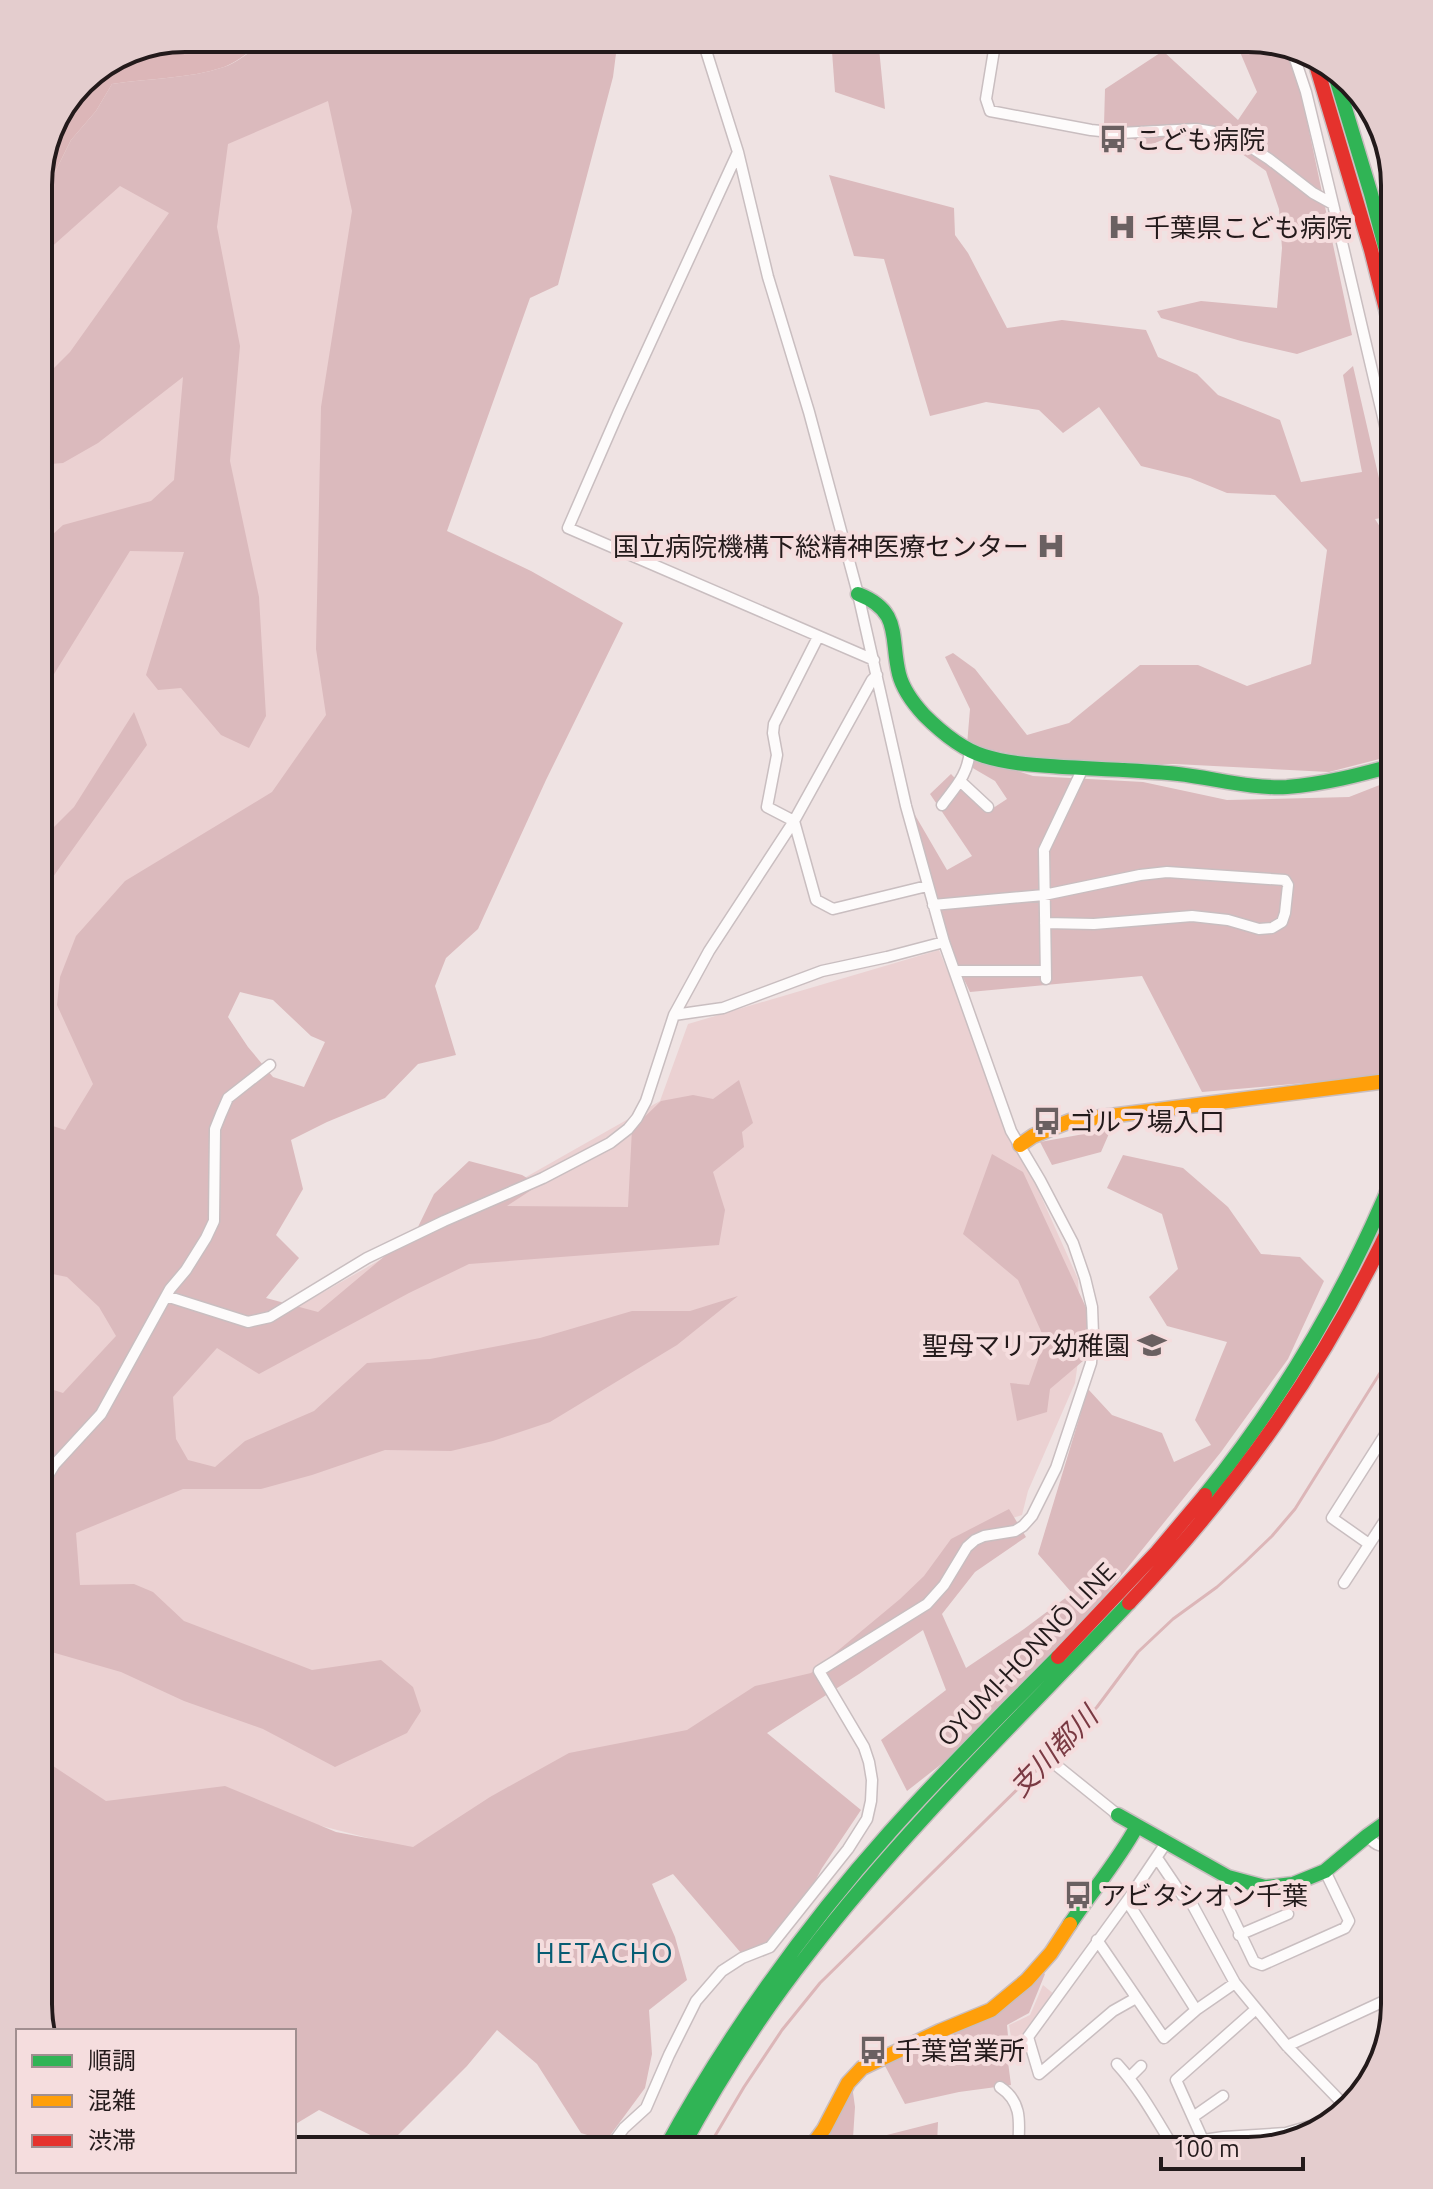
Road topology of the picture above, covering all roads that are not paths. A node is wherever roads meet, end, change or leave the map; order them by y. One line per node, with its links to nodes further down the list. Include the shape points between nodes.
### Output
1 (706, 52): 6 (street)
2 (994, 52): 7 (street, via 986,99 990,111 1120,133 1196,129 1232,135)
3 (1296, 61): 7 (street)
4 (1318, 72): 9 (main road)
5 (1339, 89): 8 (main road)
6 (738, 152): 11 (street); 12 (street, via 568,528)
7 (1333, 204): 10 (street)
8 (1381, 232)
9 (1381, 290)
10 (1381, 408)
11 (858, 594): 13 (street); 15 (main road, via 882,606 895,638 903,687 916,706)
12 (818, 637): 13 (street); 21 (street, via 774,724 777,755 767,807)
13 (874, 660): 14 (street)
14 (877, 675): 21 (street); 22 (street)
15 (970, 750): 16 (main road, via 999,761); 18 (street)
16 (1083, 768): 17 (main road, via 1285,787); 23 (street, via 1044,850)
17 (1381, 768)
18 (960, 781): 19 (street); 20 (street)
19 (942, 805)
20 (988, 807)
21 (794, 821): 22 (street, via 816,900 833,909); 28 (street)
22 (927, 886): 24 (street)
23 (1044, 895): 24 (street); 25 (street); 25 (street, via 1167,872 1285,880 1288,885 1282,922 1272,928 1192,916)
24 (933, 905): 26 (street)
25 (1045, 923): 27 (street, via 1046,975)
26 (944, 942): 27 (street); 28 (street, via 822,971 723,1008)
27 (955, 971): 31 (street)
28 (674, 1015): 34 (street, via 646,1101 628,1129 610,1143 367,1258 270,1317 248,1322)
29 (270, 1065): 34 (street, via 228,1098 215,1129 214,1221)
30 (1381, 1082): 31 (main road, via 1070,1121)
31 (1020, 1145): 67 (street, via 1073,1243 1092,1307 1091,1363 1056,1468 1023,1526 975,1540 927,1604 819,1671 869,1762 867,1819 770,1947 742,1958 709,1984 646,2108)
32 (1381, 1207): 68 (main road, OYUMI-HONNŌ LINE, via 1321,1330 1238,1452 1134,1577 889,1834 803,1937)
33 (1381, 1247): 69 (main road, OYUMI-HONNŌ LINE, via 1328,1347 1256,1453 1177,1551 901,1843 828,1928 749,2037)
34 (166, 1296): 36 (street, via 101,1414)
35 (1381, 1444): 38 (street, via 1332,1518)
36 (52, 1469)
37 (1381, 1526): 38 (street)
38 (1369, 1544): 39 (street)
39 (1344, 1583)
40 (1051, 1761): 41 (street)
41 (1118, 1815): 42 (main road)
42 (1137, 1826): 45 (main road); 70 (main road, via 1027,1980 991,2010 862,2068)
43 (1381, 1826): 44 (main road)
44 (1367, 1836): 46 (street); 48 (main road)
45 (1166, 1843): 47 (street); 49 (main road)
46 (1381, 1846)
47 (1157, 1858): 50 (street); 54 (street, via 1192,1904)
48 (1325, 1871): 49 (main road, via 1279,1887); 52 (street, via 1349,1921 1345,1928 1262,1965 1254,1962)
49 (1228, 1877): 52 (street, via 1222,1895)
50 (1127, 1901): 53 (street); 58 (street)
51 (1288, 1914): 52 (street)
52 (1239, 1935)
53 (1097, 1940): 55 (street); 55 (street, via 1028,2037 1039,2074)
54 (1235, 1983): 57 (street); 58 (street)
55 (1136, 1998): 58 (street, via 1164,2038)
56 (1381, 2002): 59 (street)
57 (1256, 2009): 59 (street); 66 (street, via 1176,2080)
58 (1196, 2010)
59 (1287, 2046): 65 (street)
60 (1117, 2064): 62 (street)
61 (1141, 2066): 62 (street)
62 (1129, 2078): 72 (street)
63 (1000, 2087): 71 (street, via 1010,2094 1019,2115)
64 (1223, 2096): 66 (street)
65 (1340, 2100)
66 (1193, 2117): 73 (street)
67 (617, 2137)
68 (671, 2137)
69 (687, 2137)
70 (818, 2137)
71 (1018, 2137)
72 (1167, 2137)
73 (1197, 2137)

